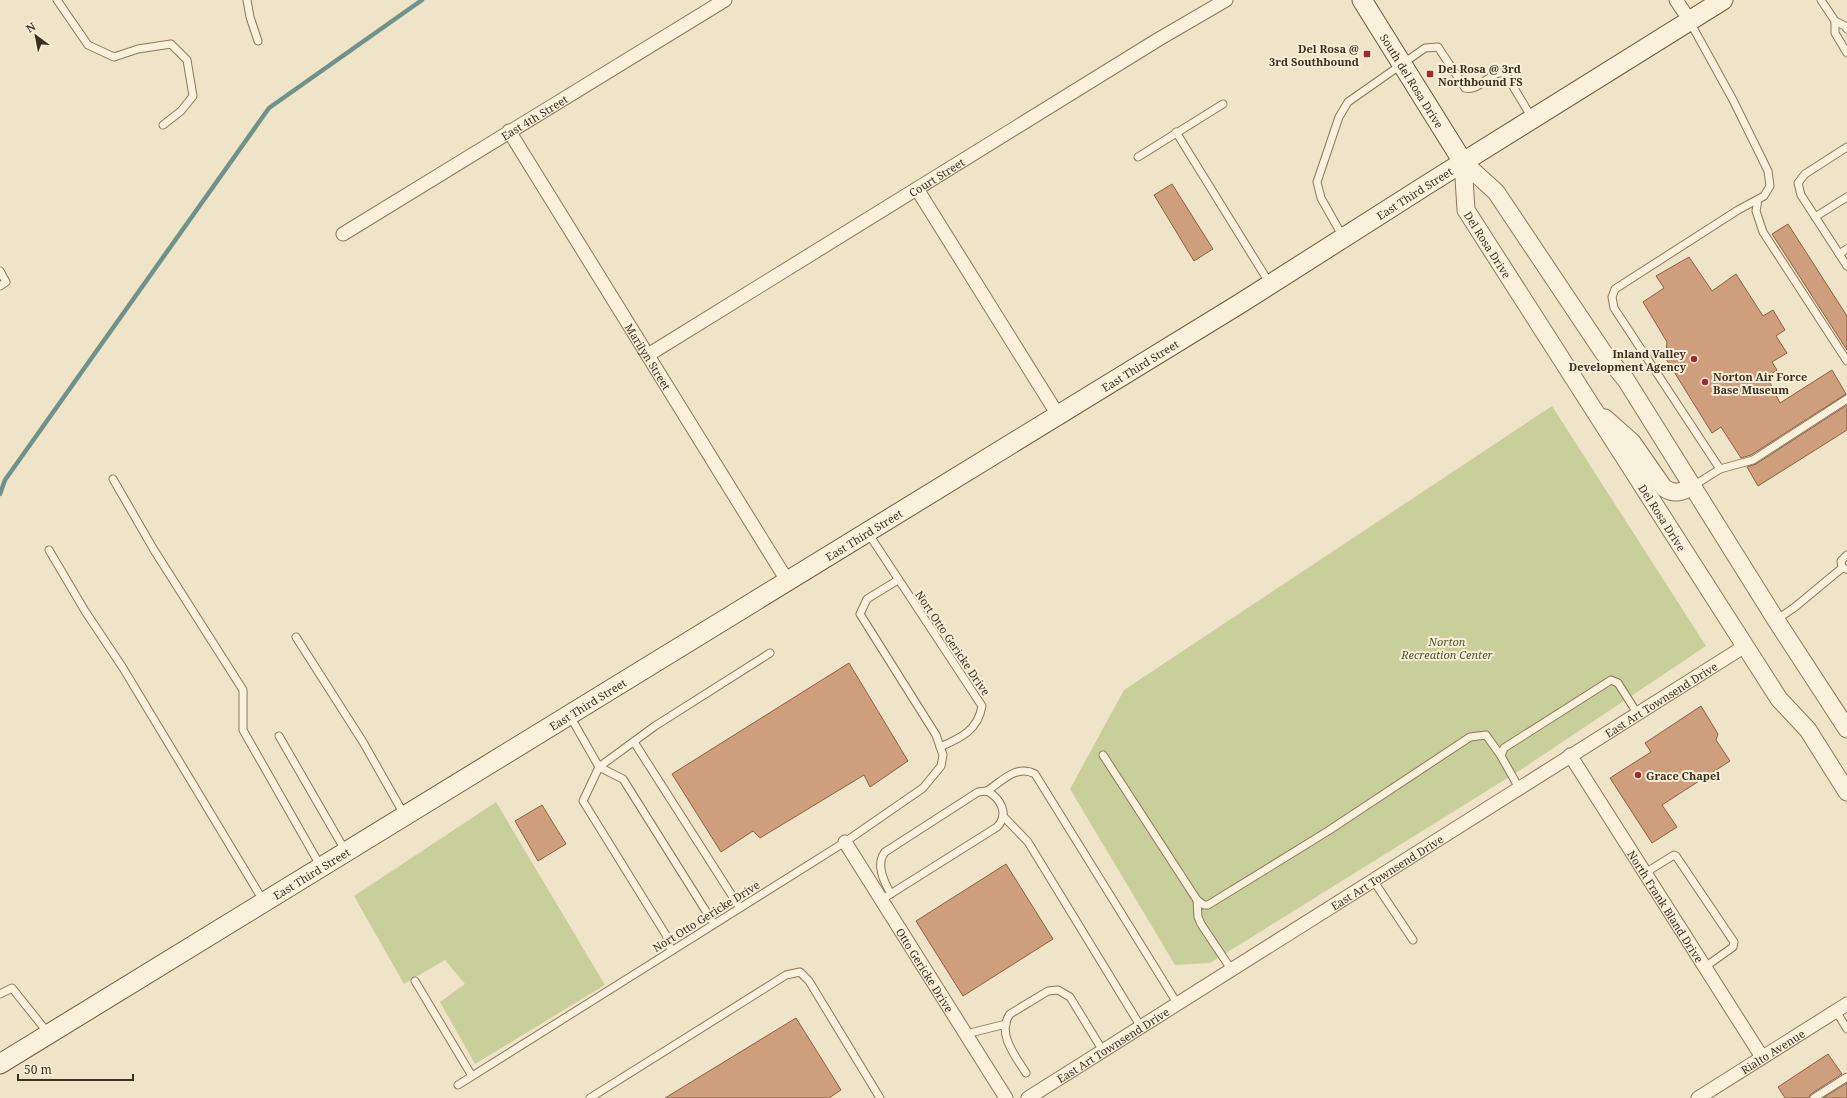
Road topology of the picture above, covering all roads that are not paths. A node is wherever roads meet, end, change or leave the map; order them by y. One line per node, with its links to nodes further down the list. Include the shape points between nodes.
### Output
1 (57, 0): 17 (lane, via 88,44 114,57 138,49 171,44 187,60 193,96 181,111)
2 (247, 0): 12 (lane)
3 (726, 0): 18 (street, East 4th Street)
4 (1226, 0): 23 (street, Court Street)
5 (1362, 0): 14 (main road, South del Rosa Drive)
6 (1676, 0): 10 (street)
7 (1723, 0): 10 (main road, East Third Street)
8 (1821, 0): 9 (lane)
9 (1835, 21): 11 (lane); 13 (lane, via 1835,33)
10 (1690, 22): 16 (main road, East Third Street); 25 (lane, via 1768,171 1770,186)
11 (1847, 29)
12 (258, 41)
13 (1847, 52)
14 (1401, 63): 16 (lane, via 1425,48 1438,47 1465,88 1469,89 1497,74 1505,73); 22 (main road, South del Rosa Drive); 28 (lane, via 1348,102 1339,117 1317,182 1321,198)
15 (1223, 104): 19 (lane)
16 (1533, 118): 22 (main road, East Third Street)
17 (163, 125)
18 (509, 131): 27 (street, East 4th Street); 35 (street, Marilyn Street)
19 (1176, 132): 21 (lane); 33 (lane)
20 (1847, 147): 26 (lane, via 1805,174 1798,183 1801,195)
21 (1138, 157)
22 (1463, 162): 28 (main road, East Third Street); 38 (street, Del Rosa Drive, via 1466,210); 42 (street, via 1496,192 1603,352 1626,380)
23 (917, 189): 35 (street, Court Street); 39 (street)
24 (1847, 197): 26 (lane)
25 (1758, 200): 36 (lane, via 1756,211 1763,232); 40 (lane, via 1738,210 1615,289 1612,297 1614,308)
26 (1815, 217): 30 (lane)
27 (343, 234)
28 (1343, 237): 33 (main road, East Third Street)
29 (1847, 249): 30 (lane)
30 (1839, 254): 31 (lane)
31 (1847, 266)
32 (0, 271): 34 (lane, via 6,282)
33 (1270, 284): 39 (main road, East Third Street)
34 (0, 286)
35 (648, 356): 48 (street, Marilyn Street)
36 (1847, 361)
37 (1847, 398): 40 (lane, via 1753,460)
38 (1596, 413): 42 (street, via 1613,424 1632,442 1664,488 1672,493); 51 (street, Del Rosa Drive)
39 (1058, 415): 43 (main road, East Third Street)
40 (1720, 469): 42 (lane)
41 (113, 479): 70 (lane, via 154,550 243,690 243,730)
42 (1693, 486): 49 (street)
43 (868, 532): 47 (lane, Nort Otto Gericke Drive); 48 (main road, East Third Street)
44 (49, 550): 75 (lane)
45 (1847, 555): 46 (lane, via 1841,561)
46 (1844, 569): 49 (lane)
47 (898, 580): 58 (lane, Nort Otto Gericke Drive, via 867,599 860,614 936,735); 58 (lane, Nort Otto Gericke Drive, via 982,706 980,718 962,737)
48 (788, 582): 54 (main road, East Third Street)
49 (1776, 620): 55 (street)
50 (296, 637): 66 (lane, via 363,742)
51 (1745, 646): 53 (street, East Art Townsend Drive); 65 (street, Del Rosa Drive, via 1779,699 1808,730)
52 (770, 653): 57 (lane, via 674,713)
53 (1637, 713): 60 (street, East Art Townsend Drive); 61 (lane, via 1618,683 1611,680 1504,748)
54 (570, 715): 62 (lane); 66 (main road, East Third Street)
55 (1845, 721)
56 (280, 736): 69 (lane)
57 (634, 742): 62 (lane); 76 (lane)
58 (940, 747): 68 (lane, Nort Otto Gericke Drive, via 943,755 940,766 923,788)
59 (1103, 755): 74 (lane)
60 (1570, 755): 63 (street, East Art Townsend Drive); 71 (street, North Frank Bland Drive)
61 (1501, 756): 63 (lane); 74 (lane, via 1486,734 1470,737 1328,831 1208,905)
62 (599, 767): 77 (lane, via 623,779); 79 (lane, via 583,801 666,935)
63 (1519, 788): 72 (street, East Art Townsend Drive)
64 (987, 791): 67 (lane, via 996,797 1002,807); 73 (lane, via 978,792 882,855 880,865); 84 (lane, via 1015,771 1028,770 1035,774)
65 (1847, 792)
66 (405, 816): 69 (main road, East Third Street)
67 (1003, 816): 73 (lane, via 997,827); 87 (lane, via 1028,842)
68 (845, 842): 73 (street, Otto Gericke Drive); 76 (lane, Nort Otto Gericke Drive)
69 (346, 852): 70 (main road, East Third Street)
70 (321, 867): 75 (main road, East Third Street)
71 (1645, 873): 80 (street, North Frank Bland Drive); 80 (lane, via 1676,856 1734,942 1733,947)
72 (1373, 880): 78 (lane); 81 (street, East Art Townsend Drive)
73 (886, 897): 90 (street, Otto Gericke Drive)
74 (1197, 900): 81 (lane, via 1201,924)
75 (264, 902): 89 (main road, East Third Street)
76 (740, 908): 77 (lane, Nort Otto Gericke Drive)
77 (714, 924): 79 (lane, Nort Otto Gericke Drive)
78 (1414, 940)
79 (671, 951): 95 (lane, Nort Otto Gericke Drive)
80 (1705, 967): 92 (street, North Frank Bland Drive)
81 (1231, 969): 84 (street, East Art Townsend Drive)
82 (415, 981): 95 (lane)
83 (0, 994): 89 (lane, via 12,988)
84 (1177, 1003): 87 (street, East Art Townsend Drive)
85 (1841, 1008): 88 (lane); 92 (street, Rialto Avenue)
86 (1006, 1024): 90 (lane); 91 (lane, via 1010,1014 1048,991 1058,990 1070,997); 94 (lane, via 1008,1045)
87 (1140, 1027): 91 (street, East Art Townsend Drive)
88 (1847, 1029)
89 (49, 1034): 93 (main road, East Third Street)
90 (966, 1034): 100 (street, Otto Gericke Drive)
91 (1103, 1051): 101 (street, East Art Townsend Drive)
92 (1762, 1057): 102 (street, Rialto Avenue)
93 (0, 1064)
94 (1026, 1073)
95 (472, 1076): 97 (lane, Nort Otto Gericke Drive)
96 (1847, 1077): 103 (lane)
97 (458, 1085)
98 (590, 1098): 99 (lane, via 786,975 800,972 809,980)
99 (880, 1098)
100 (1006, 1098)
101 (1028, 1098)
102 (1698, 1098)
103 (1814, 1098)

